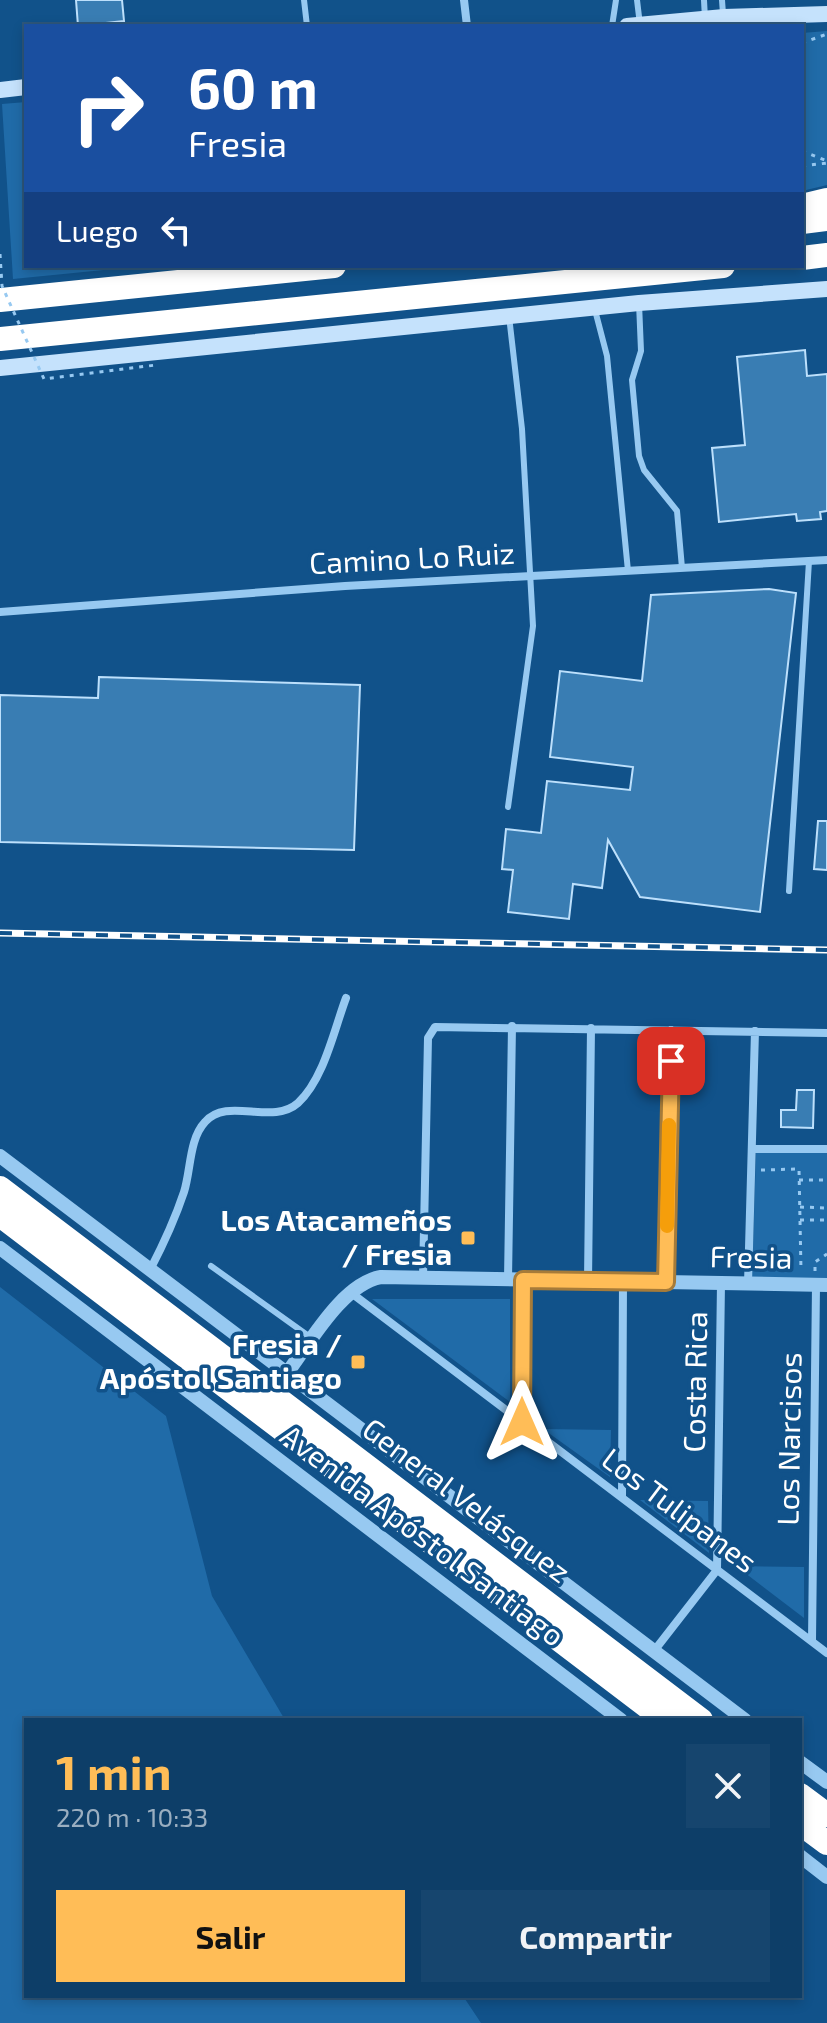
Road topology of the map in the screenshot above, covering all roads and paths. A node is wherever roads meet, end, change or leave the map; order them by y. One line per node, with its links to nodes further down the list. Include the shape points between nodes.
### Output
1 (304, 0): 9 (lane)
2 (464, 0): 10 (street)
3 (616, 0): 11 (lane)
4 (637, 0): 12 (lane)
5 (704, 0): 8 (lane)
6 (723, 9): 7 (main road); 8 (main road)
7 (824, 13)
8 (705, 19): 13 (main road)
9 (307, 24)
10 (467, 24)
11 (612, 24)
12 (634, 24)
13 (646, 24)
14 (827, 34): 15 (path)
15 (804, 41)
16 (24, 87): 17 (main road)
17 (0, 90)
18 (804, 152): 19 (path)
19 (827, 162): 20 (path)
20 (804, 166)
21 (827, 200): 22 (highway)
22 (804, 206)
23 (827, 219): 24 (highway)
24 (804, 222)
25 (0, 254): 38 (path, bridge, via 2,286 44,379)
26 (827, 255): 27 (highway)
27 (804, 258)
28 (804, 266): 29 (highway)
29 (827, 266)
30 (314, 268): 33 (highway)
31 (703, 268): 37 (highway)
32 (827, 289): 34 (main road)
33 (0, 300)
34 (639, 303): 35 (main road); 42 (lane, via 641,351 632,380 639,456 680,518)
35 (595, 308): 36 (main road); 43 (lane, via 607,356)
36 (509, 316): 39 (main road); 44 (lane)
37 (0, 339)
38 (156, 365)
39 (0, 368)
40 (827, 560): 41 (street, Camino Lo Ruiz)
41 (809, 561): 42 (street, Camino Lo Ruiz); 47 (lane)
42 (682, 568): 43 (street, Camino Lo Ruiz)
43 (628, 571): 44 (street, Camino Lo Ruiz)
44 (530, 576): 45 (street, Camino Lo Ruiz); 46 (lane, via 533,626)
45 (0, 612)
46 (508, 807)
47 (789, 891)
48 (346, 998): 69 (street, via 321,1063 297,1104 280,1112 222,1112 201,1126 186,1187)
49 (512, 1026): 50 (street); 71 (street, via 439,1025 429,1033); 72 (street)
50 (591, 1028): 51 (street); 73 (street)
51 (671, 1030): 52 (street); 75 (street)
52 (755, 1031): 53 (street); 54 (street)
53 (827, 1033)
54 (752, 1149): 55 (street); 57 (street)
55 (827, 1149)
56 (0, 1156): 69 (street, Avenida Apóstol Santiago)
57 (752, 1170): 58 (path, via 799,1169); 78 (street)
58 (799, 1180): 59 (path); 61 (path)
59 (827, 1180)
60 (0, 1188): 90 (highway, General Velásquez)
61 (800, 1207): 62 (path); 64 (path)
62 (827, 1208)
63 (0, 1215): 89 (highway, General Velásquez)
64 (800, 1220): 65 (path); 70 (path)
65 (827, 1220)
66 (0, 1248): 88 (street, Avenida Apóstol Santiago)
67 (827, 1254): 76 (path, via 815,1262)
68 (211, 1266): 80 (lane)
69 (150, 1270): 81 (street, Avenida Apóstol Santiago)
70 (801, 1275)
71 (423, 1278): 72 (street, Fresia); 79 (street, Fresia, via 373,1278)
72 (516, 1280): 73 (street, Fresia); 82 (street)
73 (588, 1281): 74 (street, Fresia)
74 (623, 1282): 75 (street, Fresia); 83 (street)
75 (666, 1282): 77 (street, Fresia)
76 (820, 1282): 78 (street, Fresia); 85 (street, Los Narcisos)
77 (721, 1283): 78 (street, Fresia); 84 (street, Costa Rica)
78 (748, 1284)
79 (349, 1292): 80 (street); 82 (street, Los Tulipanes)
80 (313, 1340): 81 (street)
81 (287, 1373): 86 (street, Avenida Apóstol Santiago)
82 (522, 1422): 83 (street, Los Tulipanes)
83 (622, 1497): 84 (street, Los Tulipanes)
84 (717, 1570): 85 (street, Los Tulipanes); 86 (street)
85 (812, 1641): 87 (street, Los Tulipanes)
86 (654, 1651): 91 (street, Avenida Apóstol Santiago)
87 (827, 1653)
88 (618, 1718)
89 (662, 1718)
90 (698, 1718)
91 (742, 1718)
92 (802, 1763): 93 (street)
93 (827, 1782)
94 (802, 1796): 95 (highway)
95 (827, 1815)
96 (802, 1824): 97 (highway)
97 (827, 1843)
98 (802, 1858): 99 (street)
99 (827, 1877)

